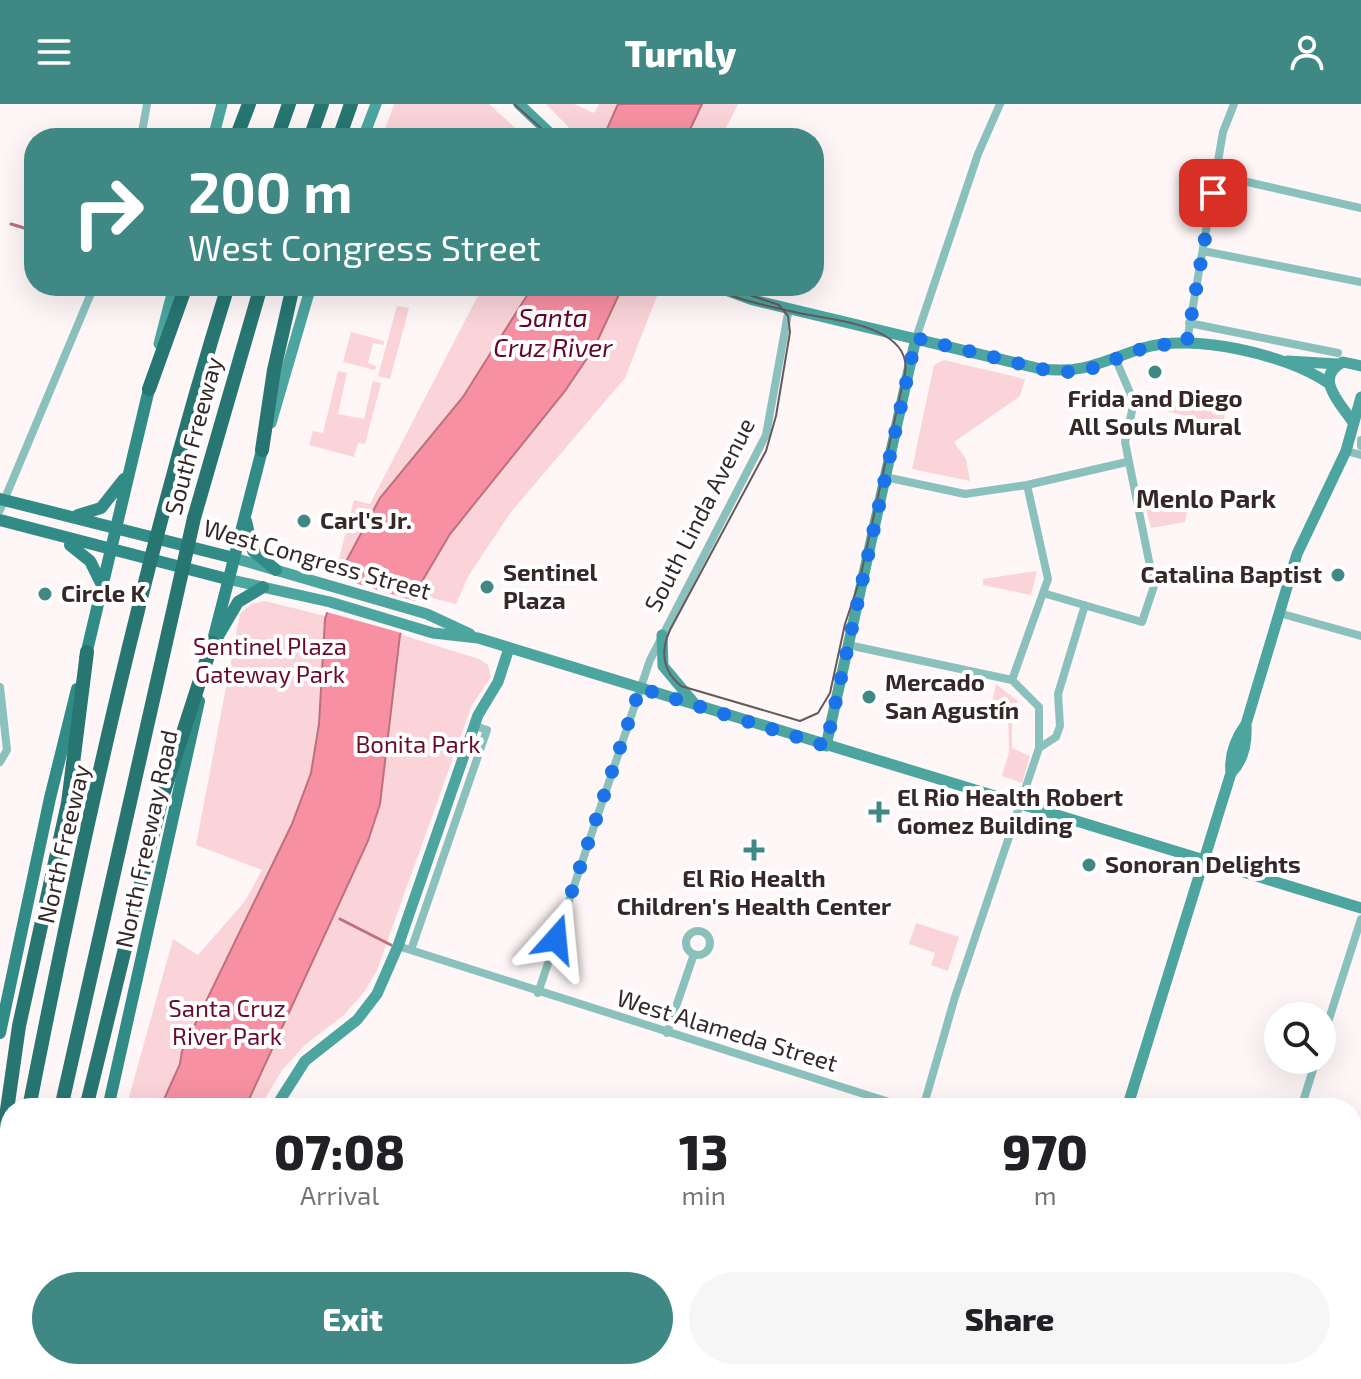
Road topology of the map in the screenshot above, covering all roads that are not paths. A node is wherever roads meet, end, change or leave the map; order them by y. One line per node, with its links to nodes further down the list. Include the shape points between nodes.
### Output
1 (147, 104): 11 (street)
2 (222, 104): 12 (main road)
3 (249, 104): 13 (highway)
4 (289, 104): 14 (highway)
5 (322, 104): 15 (highway)
6 (351, 104): 16 (highway)
7 (376, 104): 17 (main road)
8 (519, 104): 18 (main road)
9 (1000, 104): 33 (street)
10 (1234, 104): 19 (street, via 1223,132)
11 (143, 128)
12 (216, 128)
13 (240, 128)
14 (281, 128)
15 (314, 128)
16 (343, 128)
17 (367, 128)
18 (544, 128)
19 (1217, 175): 20 (street); 21 (street)
20 (1361, 208)
21 (1203, 251): 22 (street); 32 (street)
22 (1361, 282)
23 (90, 296): 54 (street)
24 (172, 296): 41 (main road)
25 (182, 296): 41 (highway)
26 (225, 296): 66 (highway, South Freeway)
27 (258, 296): 99 (highway, South Freeway, via 174,599)
28 (291, 296): 47 (highway)
29 (308, 296): 47 (main road)
30 (749, 296): 31 (main road)
31 (789, 308): 33 (main road); 70 (street, South Linda Avenue, via 766,435)
32 (1189, 323): 34 (street); 35 (street)
33 (916, 338): 37 (main road, via 1041,369 1069,372); 52 (main road)
34 (1187, 341): 37 (main road, via 1144,348); 38 (main road)
35 (1281, 341): 36 (street); 38 (street)
36 (1337, 358): 38 (main road); 39 (main road); 40 (main road)
37 (1116, 360): 50 (street, via 1134,402 1125,442)
38 (1281, 360): 40 (main road)
39 (1359, 363)
40 (1328, 383): 42 (main road)
41 (149, 389): 51 (main road)
42 (1335, 396): 43 (main road, via 1351,401); 44 (main road)
43 (1361, 397): 44 (main road)
44 (1352, 421): 48 (main road)
45 (1361, 440): 46 (street)
46 (1361, 446)
47 (262, 450): 55 (main road, North Freeway Road)
48 (1346, 451): 49 (street); 69 (main road, via 1297,554)
49 (1361, 455)
50 (1127, 462): 53 (street); 68 (street, via 1154,586 1142,622)
51 (128, 473): 56 (main road, via 101,508); 58 (main road)
52 (885, 477): 53 (street, via 965,494); 74 (main road)
53 (1027, 485): 67 (street, via 1048,579)
54 (1, 503): 56 (main road, West Congress Street)
55 (246, 512): 61 (main road, North Freeway Road); 62 (main road, via 253,551)
56 (69, 515): 58 (main road, West Congress Street)
57 (0, 520): 59 (main road, West Congress Street)
58 (115, 527): 60 (main road); 61 (main road, West Congress Street)
59 (52, 535): 60 (main road, West Congress Street); 64 (main road, via 83,553)
60 (110, 551): 63 (main road, West Congress Street); 64 (main road)
61 (234, 558): 62 (main road, West Congress Street); 63 (main road, North Freeway Road)
62 (276, 570): 72 (main road, West Congress Street, via 427,614)
63 (227, 579): 65 (main road, West Congress Street); 73 (main road, North Freeway Road)
64 (102, 585): 76 (main road)
65 (263, 587): 72 (main road, West Congress Street); 73 (main road, via 238,602)
66 (144, 591): 98 (highway, North Freeway)
67 (1043, 593): 68 (street); 77 (street)
68 (1085, 605): 83 (street, via 1058,694 1060,726 1056,737)
69 (1279, 613): 71 (street); 86 (main road)
70 (662, 635): 79 (street, South Linda Avenue); 80 (main road, via 663,666)
71 (1361, 636)
72 (478, 638): 75 (main road, West Congress Street)
73 (212, 643): 100 (highway, via 161,801); 101 (main road, North Freeway Road)
74 (848, 645): 77 (street); 82 (main road)
75 (509, 648): 79 (main road, West Congress Street); 81 (main road)
76 (87, 652): 94 (main road); 97 (highway, via 68,803 19,1026)
77 (1012, 680): 83 (street, via 1039,707)
78 (0, 687): 84 (street, via 7,750)
79 (640, 688): 80 (main road, West Congress Street); 92 (street, South Linda Avenue)
80 (697, 706): 82 (main road, West Congress Street)
81 (475, 726): 89 (main road); 90 (street, via 487,730)
82 (826, 746): 85 (main road, West Congress Street)
83 (1039, 748): 85 (street)
84 (0, 762)
85 (1020, 805): 86 (main road, West Congress Street); 104 (street)
86 (1203, 861): 87 (main road, West Congress Street); 105 (main road)
87 (1361, 908)
88 (1361, 919): 93 (street)
89 (398, 946): 90 (street, West Alameda Street); 102 (main road, via 375,998 357,1020 305,1061)
90 (411, 950): 92 (street, West Alameda Street)
91 (694, 954): 95 (street)
92 (538, 993): 95 (street, West Alameda Street)
93 (1334, 1002)
94 (0, 1033)
95 (667, 1033): 103 (street, West Alameda Street)
96 (1312, 1074): 106 (street)
97 (9, 1098)
98 (31, 1098)
99 (63, 1098)
100 (88, 1098)
101 (110, 1098)
102 (281, 1098)
103 (876, 1098)
104 (926, 1098)
105 (1130, 1098)
106 (1304, 1098)

